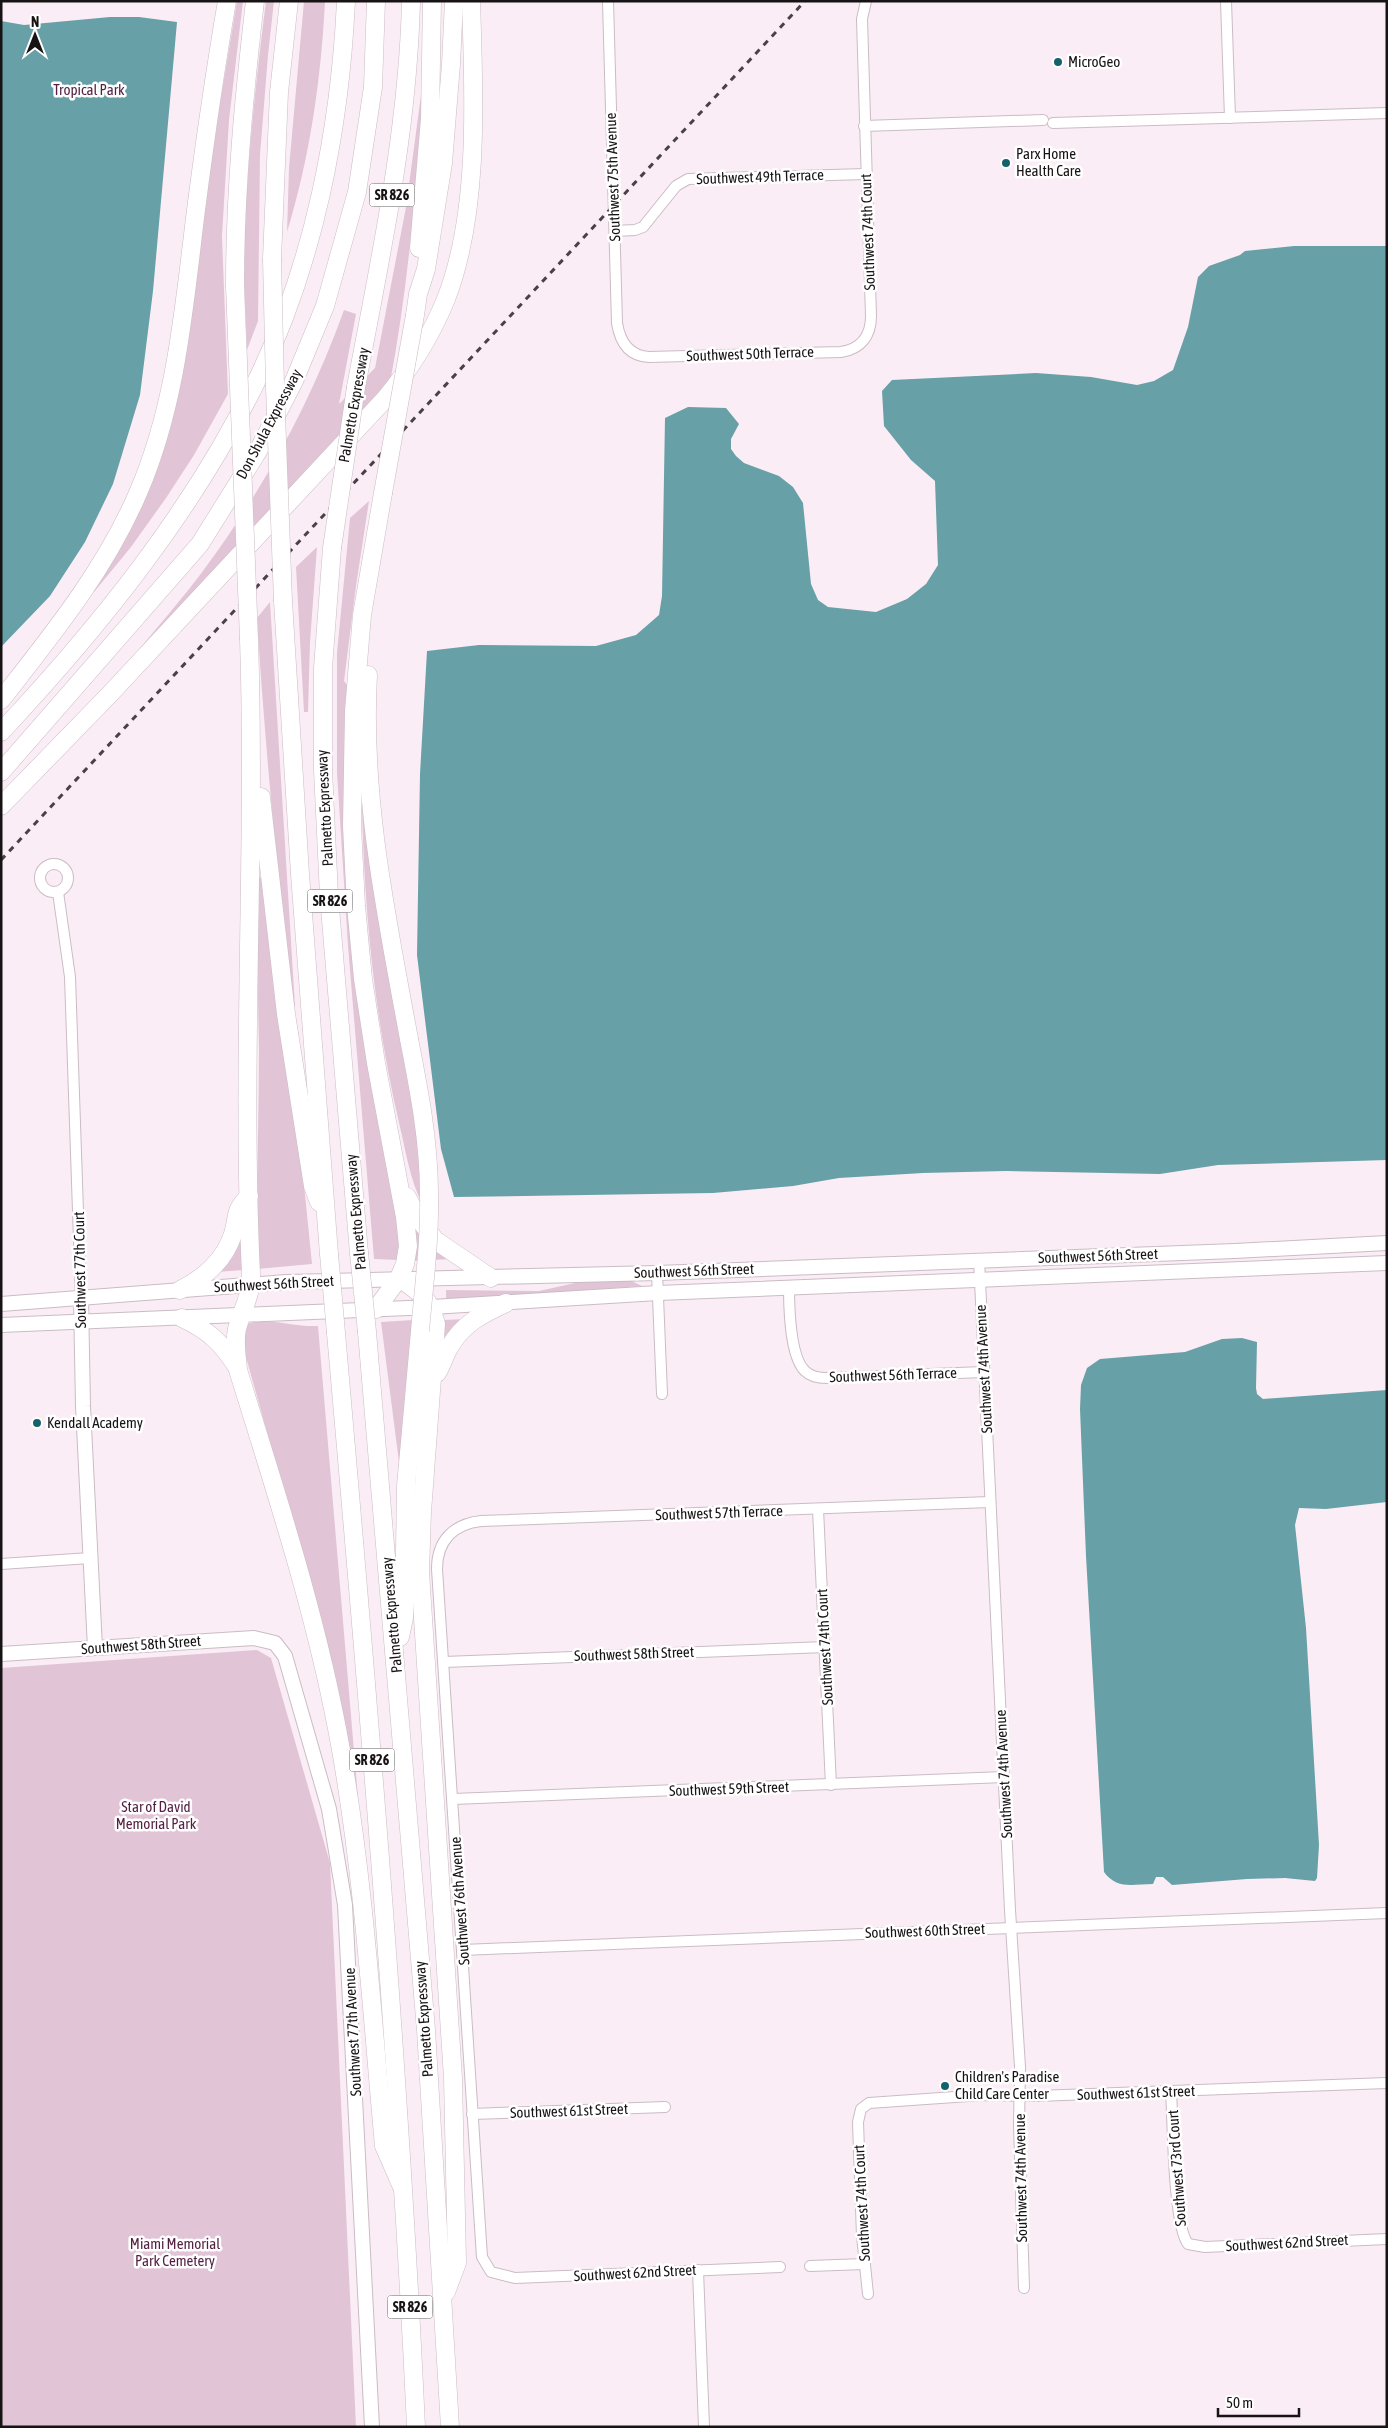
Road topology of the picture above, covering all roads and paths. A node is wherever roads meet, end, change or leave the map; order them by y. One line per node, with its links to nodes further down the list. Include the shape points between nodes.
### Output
1 (226, 1): 22 (highway, via 178,355 158,438 132,506 102,562)
2 (255, 1): 24 (highway, bridge, via 238,164 235,286)
3 (289, 1): 30 (highway, Palmetto Expressway / SR 826, bridge, via 278,121 272,259 275,387 300,884)
4 (346, 1): 23 (highway, Don Shula Expressway, via 340,80 325,174 299,269 257,380 224,441 163,538 126,587)
5 (376, 1): 25 (highway, Don Shula Expressway, via 372,87 357,192 325,306 294,381 258,451 200,544)
6 (410, 1): 65 (highway, Palmetto Expressway / SR 826, bridge, via 408,65 399,147 356,387 332,548 323,668 323,770 330,896)
7 (432, 1): 18 (highway, via 430,118 417,270)
8 (454, 1): 18 (highway, via 443,163 426,269)
9 (471, 1): 26 (highway, via 472,142 465,222 447,297 418,354 385,399 116,688)
10 (608, 1): 17 (street, Southwest 75th Avenue)
11 (866, 1): 15 (street, Southwest 74th Court, via 862,19)
12 (1226, 1): 14 (street)
13 (1387, 112): 14 (street)
14 (1230, 118): 15 (street)
15 (864, 126): 16 (street, Southwest 74th Court)
16 (866, 174): 17 (street, Southwest 49th Terrace, via 688,179 676,186 643,227); 19 (street, Southwest 74th Court, via 871,316)
17 (615, 230): 20 (street, Southwest 75th Avenue, via 617,323)
18 (418, 294): 21 (highway, bridge)
19 (867, 337): 20 (street, Southwest 50th Terrace, via 854,348 834,352 649,357 635,355)
20 (629, 350)
21 (368, 582): 28 (highway, via 354,711 354,866 367,1011); 65 (highway, bridge, via 371,617 367,716 371,806 384,904 425,1128 429,1192 428,1244 406,1486 404,1618)
22 (1, 700)
23 (1, 732)
24 (252, 758): 29 (highway); 30 (highway, via 261,792 286,1014 313,1186)
25 (1, 772)
26 (1, 806)
27 (58, 892): 43 (street, Southwest 77th Court, via 70,977)
28 (398, 1181): 36 (highway, via 408,1246); 37 (highway, via 435,1240)
29 (248, 1196): 39 (highway); 41 (highway, via 237,1209 235,1228 226,1251 209,1272)
30 (326, 1221): 79 (highway, Palmetto Expressway / SR 826, bridge, via 362,1630)
31 (1387, 1243): 32 (main road, Southwest 56th Street)
32 (979, 1260): 34 (main road, Southwest 56th Street); 38 (street, Southwest 74th Avenue)
33 (1387, 1263): 38 (main road, Southwest 56th Street)
34 (788, 1268): 35 (main road, Southwest 56th Street); 40 (main road)
35 (657, 1273): 37 (main road, Southwest 56th Street); 42 (street)
36 (399, 1278): 37 (main road, Southwest 56th Street); 39 (main road, Southwest 56th Street); 46 (highway, via 423,1294); 47 (highway)
37 (491, 1278)
38 (980, 1280): 40 (main road, Southwest 56th Street); 53 (street, Southwest 74th Avenue)
39 (251, 1284): 41 (main road, Southwest 56th Street); 48 (highway)
40 (789, 1287): 42 (main road, Southwest 56th Street); 53 (street, Southwest 56th Terrace, via 798,1359 804,1371 817,1377)
41 (180, 1290): 43 (main road, Southwest 56th Street)
42 (658, 1293): 44 (main road, Southwest 56th Street); 55 (street)
43 (81, 1299): 45 (main road, Southwest 56th Street); 50 (main road, Southwest 77th Court)
44 (506, 1303): 46 (main road, Southwest 56th Street); 54 (highway, via 481,1314 459,1333)
45 (1, 1304)
46 (432, 1307): 47 (main road, Southwest 56th Street); 54 (highway, via 436,1324)
47 (376, 1309): 48 (main road, Southwest 56th Street)
48 (243, 1314): 49 (main road, Southwest 56th Street); 52 (highway, via 236,1340)
49 (182, 1318): 50 (main road, Southwest 56th Street); 52 (highway, via 203,1328 218,1341)
50 (81, 1321): 51 (main road, Southwest 56th Street); 59 (main road, Southwest 77th Court)
51 (1, 1326)
52 (238, 1370): 79 (highway, via 304,1586 336,1721 355,1843 384,2146)
53 (984, 1372): 56 (street, Southwest 74th Avenue)
54 (432, 1380): 89 (highway, via 420,1572 455,2133 457,2263)
55 (662, 1394)
56 (990, 1502): 57 (street, Southwest 57th Terrace); 67 (street, Southwest 74th Avenue)
57 (818, 1509): 58 (street, Southwest 57th Terrace, via 481,1521 462,1525); 62 (street, Southwest 74th Court)
58 (451, 1532): 66 (street, Southwest 76th Avenue, via 437,1563)
59 (90, 1558): 60 (street); 63 (main road, Southwest 77th Court)
60 (1, 1564)
61 (279, 1646): 63 (main road, Southwest 58th Street, via 254,1638); 90 (main road, Southwest 77th Avenue, via 290,1668 329,1809 346,1904)
62 (825, 1647): 66 (street, Southwest 58th Street); 68 (street, Southwest 74th Court)
63 (95, 1648): 64 (main road, Southwest 58th Street)
64 (1, 1654)
65 (396, 1660): 89 (highway, Palmetto Expressway / SR 826)
66 (444, 1662): 69 (street, Southwest 76th Avenue)
67 (1004, 1777): 68 (street, Southwest 59th Street); 71 (street, Southwest 74th Avenue)
68 (831, 1785): 69 (street, Southwest 59th Street)
69 (453, 1799): 72 (street, Southwest 76th Avenue)
70 (1387, 1913): 71 (street, Southwest 60th Street)
71 (1012, 1928): 72 (street, Southwest 60th Street); 75 (street, Southwest 74th Avenue)
72 (463, 1950): 78 (street, Southwest 76th Avenue)
73 (1387, 2083): 74 (street, Southwest 61st Street)
74 (1171, 2091): 75 (street, Southwest 61st Street); 81 (street, Southwest 73rd Court, via 1178,2214)
75 (1020, 2095): 77 (street, Southwest 61st Street, via 875,2102 866,2104); 87 (street, Southwest 74th Avenue)
76 (665, 2108): 78 (street, Southwest 61st Street)
77 (860, 2112): 82 (street, Southwest 74th Court)
78 (472, 2114): 86 (street, Southwest 76th Avenue, via 480,2252)
79 (402, 2187): 91 (highway, Palmetto Expressway / SR 826)
80 (1387, 2239): 81 (street, Southwest 62nd Street, via 1205,2247)
81 (1188, 2244)
82 (864, 2264): 83 (street); 88 (street, Southwest 74th Court)
83 (810, 2266)
84 (780, 2267): 85 (street, Southwest 62nd Street)
85 (698, 2270): 86 (street, Southwest 62nd Street, via 515,2278); 93 (street)
86 (491, 2272)
87 (1024, 2288)
88 (868, 2294)
89 (444, 2300): 92 (highway, Palmetto Expressway / SR 826)
90 (372, 2427)
91 (416, 2427)
92 (450, 2427)
93 (704, 2427)

